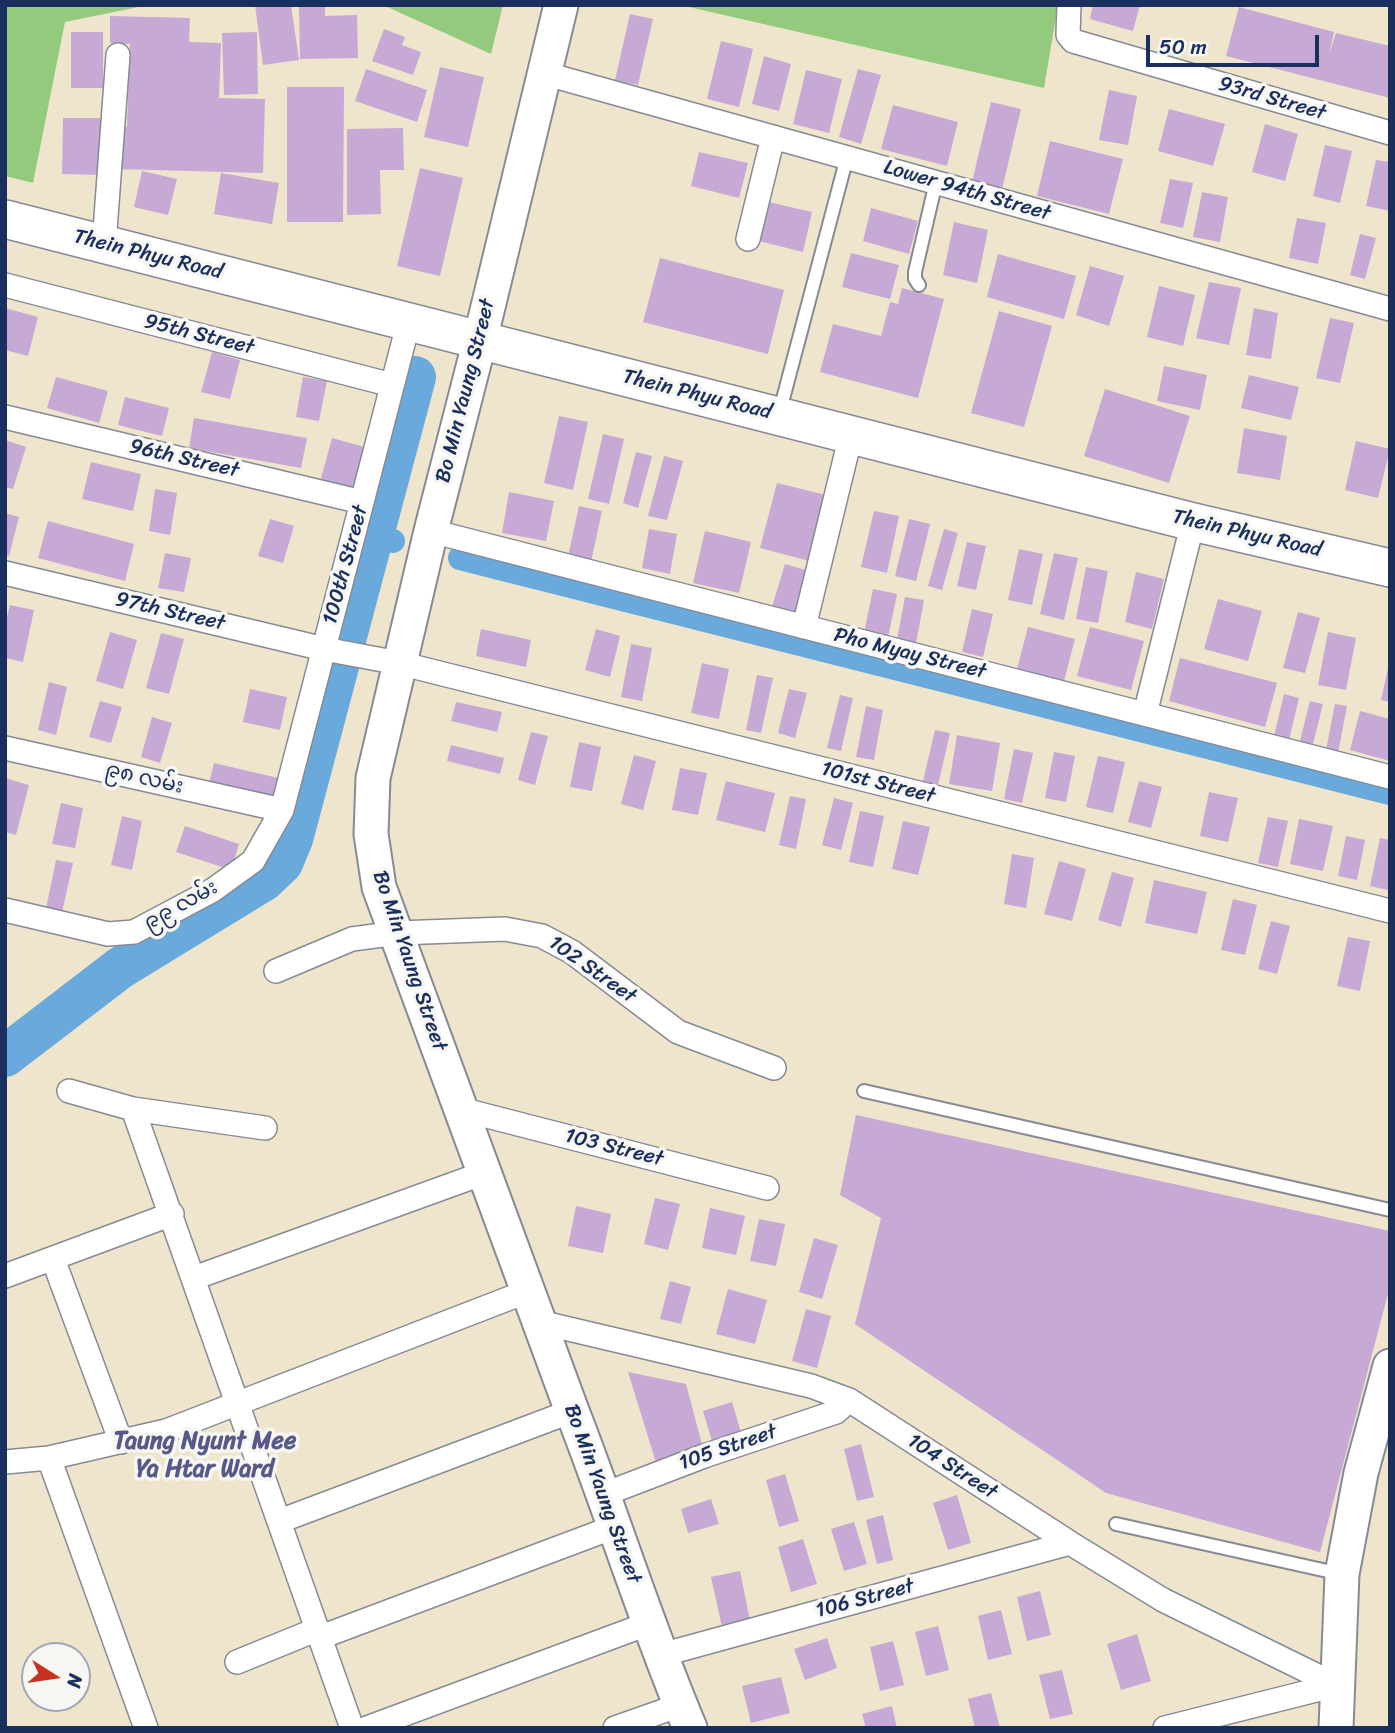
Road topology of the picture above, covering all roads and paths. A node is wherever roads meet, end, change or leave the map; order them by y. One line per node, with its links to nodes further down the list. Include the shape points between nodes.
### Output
1 (561, 5): 4 (main road, Bo Min Yaung Street)
2 (1069, 5): 5 (street, 93rd Street, via 1068,35 1073,41)
3 (118, 55): 11 (street)
4 (543, 73): 6 (street, Lower 94th Street); 16 (main road, Bo Min Yaung Street)
5 (1390, 132)
6 (773, 137): 7 (street, Lower 94th Street); 10 (street)
7 (847, 157): 8 (street, Lower 94th Street); 18 (lane)
8 (936, 182): 13 (lane, via 915,272); 14 (street, Lower 94th Street)
9 (5, 219): 11 (main road, Thein Phyu Road)
10 (748, 239)
11 (104, 244): 15 (main road, Thein Phyu Road)
12 (5, 285): 17 (street, 95th Street)
13 (919, 285)
14 (1390, 309)
15 (409, 321): 16 (main road, Thein Phyu Road); 17 (street, 100th Street)
16 (480, 340): 18 (main road, Thein Phyu Road); 23 (main road, Bo Min Yaung Street)
17 (392, 385): 21 (street, 100th Street)
18 (779, 416): 20 (main road, Thein Phyu Road)
19 (5, 417): 21 (street, 96th Street)
20 (851, 435): 22 (main road, Thein Phyu Road); 26 (street)
21 (362, 502): 27 (street, 100th Street)
22 (1193, 522): 24 (main road, Thein Phyu Road); 30 (street)
23 (431, 531): 26 (street, Pho Myay Street); 29 (main road, Bo Min Yaung Street)
24 (1390, 568)
25 (5, 573): 27 (street, 97th Street)
26 (804, 627): 30 (street, Pho Myay Street)
27 (329, 650): 28 (street, 97th Street); 33 (street, 100th Street)
28 (367, 657): 29 (street, 101st Street)
29 (399, 663): 35 (street, 101st Street); 36 (main road, Bo Min Yaung Street, via 373,778 371,834 379,887)
30 (1145, 714): 32 (street, Pho Myay Street)
31 (5, 748): 33 (street, ၉၈ လမ်း)
32 (1390, 777)
33 (282, 810): 34 (street, ၉၉ လမ်း, via 253,862 213,890 134,932 108,934)
34 (5, 910)
35 (1390, 911)
36 (398, 933): 37 (street, 102 Street, via 352,939); 38 (street, 102 Street, via 505,929 542,936 572,952 678,1032); 42 (main road, Bo Min Yaung Street)
37 (276, 971)
38 (774, 1068)
39 (69, 1091): 41 (street)
40 (864, 1091): 46 (lane)
41 (133, 1109): 43 (street); 47 (street)
42 (460, 1109): 44 (main road, Bo Min Yaung Street); 45 (street, 103 Street)
43 (265, 1128)
44 (484, 1173): 50 (street); 51 (main road, Bo Min Yaung Street)
45 (767, 1188)
46 (1390, 1210)
47 (172, 1214): 48 (street); 50 (street)
48 (53, 1259): 49 (street); 56 (street)
49 (5, 1276)
50 (194, 1278): 54 (street)
51 (533, 1306): 53 (street, 104 Street); 54 (street); 55 (main road, Bo Min Yaung Street)
52 (1390, 1366): 64 (main road, via 1361,1473)
53 (849, 1400): 59 (street, 105 Street, via 836,1412); 63 (street, 104 Street)
54 (238, 1402): 56 (street, via 166,1431); 60 (street)
55 (572, 1411): 59 (main road, Bo Min Yaung Street); 60 (street)
56 (121, 1442): 57 (street)
57 (49, 1458): 58 (street); 71 (street)
58 (5, 1462)
59 (605, 1494): 62 (main road, Bo Min Yaung Street)
60 (280, 1521): 66 (street)
61 (1116, 1524): 64 (lane)
62 (614, 1527): 65 (main road, Bo Min Yaung Street); 66 (street)
63 (1070, 1543): 67 (street, 106 Street); 69 (street, 104 Street, via 1163,1600)
64 (1342, 1574): 69 (main road)
65 (650, 1623): 67 (main road, Bo Min Yaung Street); 73 (street)
66 (320, 1633): 68 (street); 72 (street)
67 (661, 1655): 70 (main road, Bo Min Yaung Street)
68 (237, 1662)
69 (1336, 1685): 75 (street); 76 (main road)
70 (685, 1716): 74 (street)
71 (146, 1728)
72 (352, 1728)
73 (367, 1728)
74 (615, 1728)
75 (1165, 1728)
76 (1336, 1728)

